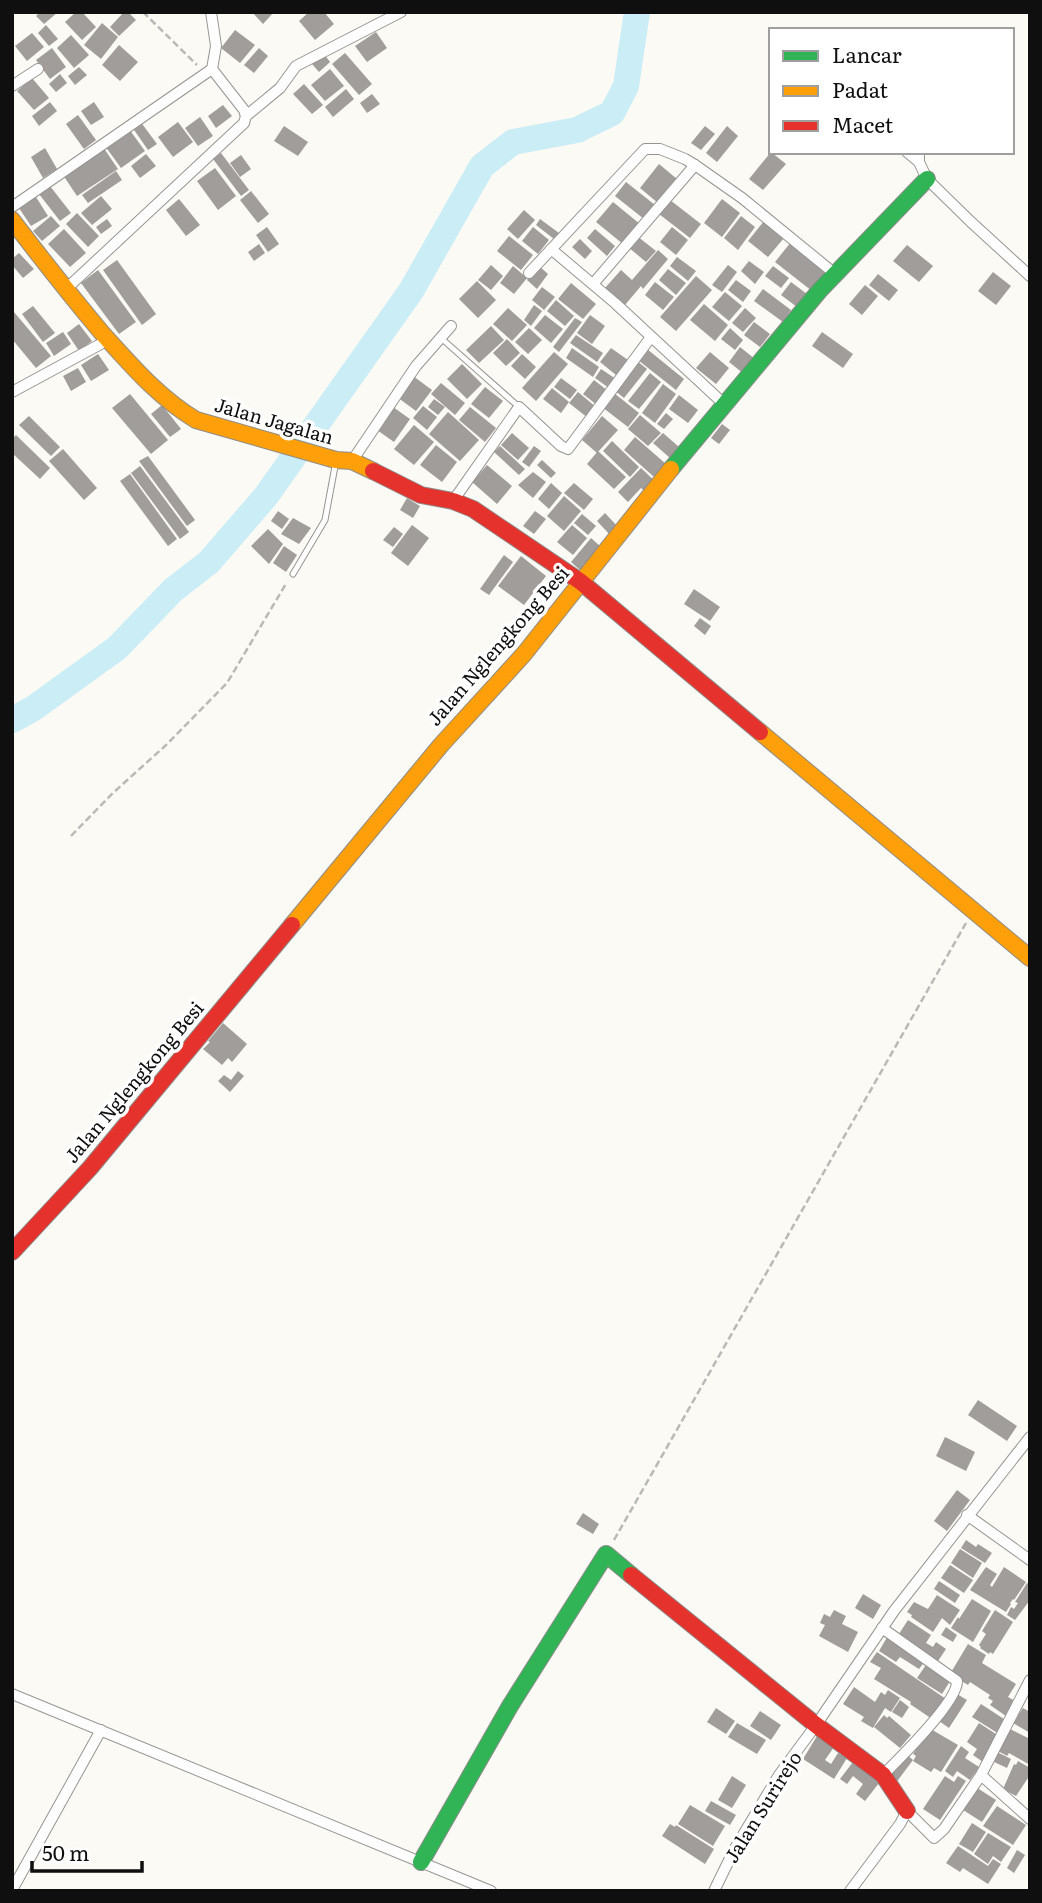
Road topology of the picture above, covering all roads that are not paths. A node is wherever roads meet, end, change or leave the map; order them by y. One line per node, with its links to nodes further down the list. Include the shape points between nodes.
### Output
1 (211, 12): 4 (street, via 216,46)
2 (401, 12): 6 (street, via 296,66 280,88)
3 (38, 68): 5 (street)
4 (209, 72): 6 (street); 10 (street)
5 (12, 86)
6 (246, 116): 17 (street, via 244,123)
7 (919, 157): 9 (street)
8 (695, 165): 12 (street, via 660,149 645,149); 14 (street); 16 (street)
9 (927, 179): 14 (street, Jalan Nglengkong Besi); 15 (street)
10 (12, 207)
11 (12, 220): 17 (street, Jalan Jagalan)
12 (551, 249): 13 (street); 16 (street)
13 (529, 273)
14 (835, 274): 23 (street, Jalan Nglengkong Besi)
15 (1030, 276)
16 (593, 284): 19 (street)
17 (65, 290): 21 (street, Jalan Jagalan)
18 (451, 326): 20 (street)
19 (651, 337): 23 (street); 24 (street, via 568,449)
20 (441, 338): 24 (lane); 25 (street)
21 (108, 340): 22 (street); 25 (street, Jalan Jagalan, via 143,379 196,420)
22 (12, 392)
23 (724, 404): 28 (street, Jalan Nglengkong Besi)
24 (519, 407): 26 (street)
25 (344, 461): 26 (street, Jalan Jagalan, via 421,495); 27 (lane, via 325,520)
26 (453, 500): 28 (street, Jalan Jagalan)
27 (293, 574)
28 (581, 582): 29 (street, Jalan Jagalan); 30 (street, Jalan Nglengkong Besi, via 90,1168)
29 (1030, 958)
30 (12, 1252)
31 (1030, 1437): 32 (street, Jalan Surirejo)
32 (967, 1515): 33 (street); 34 (street, Jalan Surirejo)
33 (1030, 1560)
34 (882, 1628): 37 (street, Jalan Surirejo); 39 (street, via 958,1684 923,1735)
35 (1030, 1681): 40 (street)
36 (12, 1694): 38 (street)
37 (816, 1725): 39 (street); 43 (street, via 606,1554 518,1693); 46 (street, Jalan Surirejo, via 779,1775)
38 (101, 1730): 43 (street); 44 (street)
39 (883, 1775): 41 (street)
40 (981, 1776): 41 (street, via 936,1838); 42 (street)
41 (907, 1811): 47 (street)
42 (1030, 1819)
43 (421, 1862): 45 (street)
44 (12, 1890)
45 (491, 1891)
46 (714, 1891)
47 (850, 1891)

